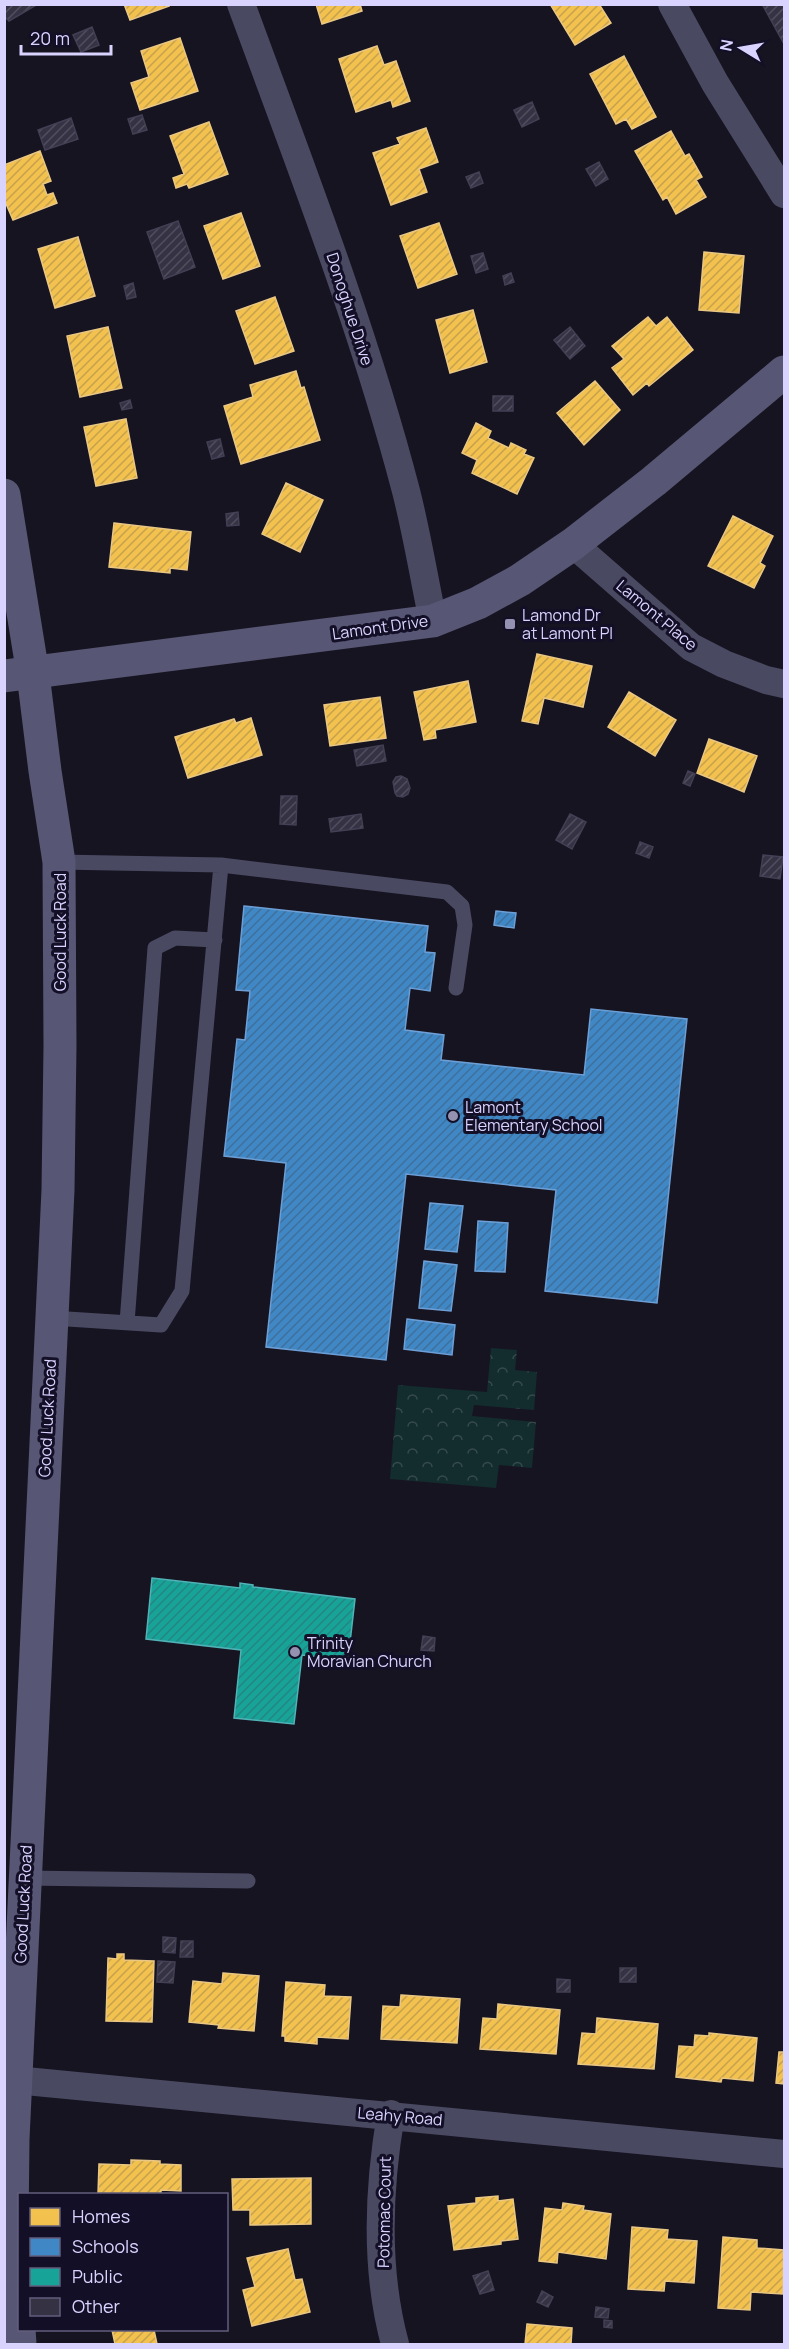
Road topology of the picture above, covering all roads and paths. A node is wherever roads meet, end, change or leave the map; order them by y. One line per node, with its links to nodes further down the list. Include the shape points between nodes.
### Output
1 (241, 4): 7 (street, Donoghue Drive, via 369,367 406,492)
2 (672, 4): 3 (street)
3 (784, 194)
4 (784, 372): 6 (main road, Lamont Drive, via 654,482)
5 (4, 495): 8 (main road, Good Luck Road)
6 (573, 544): 7 (main road, Lamont Drive, via 520,580); 9 (street, Lamont Place, via 691,647 724,664)
7 (433, 621): 8 (main road, Lamont Drive)
8 (19, 675): 10 (main road, Good Luck Road, via 45,771)
9 (784, 684)
10 (59, 862): 11 (lane); 14 (main road, Good Luck Road, via 58,1190)
11 (221, 865): 12 (lane); 13 (lane, via 447,891 462,906 465,925)
12 (215, 940): 15 (lane, via 182,1291 161,1325); 15 (lane, via 175,938 155,948)
13 (456, 988)
14 (52, 1318): 15 (lane); 16 (main road, Good Luck Road)
15 (127, 1323)
16 (24, 1878): 17 (lane); 18 (main road, Good Luck Road)
17 (248, 1881)
18 (15, 2080): 19 (street, Leahy Road); 21 (main road, Good Luck Road)
19 (390, 2114): 20 (street, Leahy Road); 23 (street, Potomac Court, via 384,2151 380,2252 386,2310)
20 (784, 2154)
21 (10, 2308): 22 (main road, Good Luck Road)
22 (20, 2344)
23 (395, 2344)

